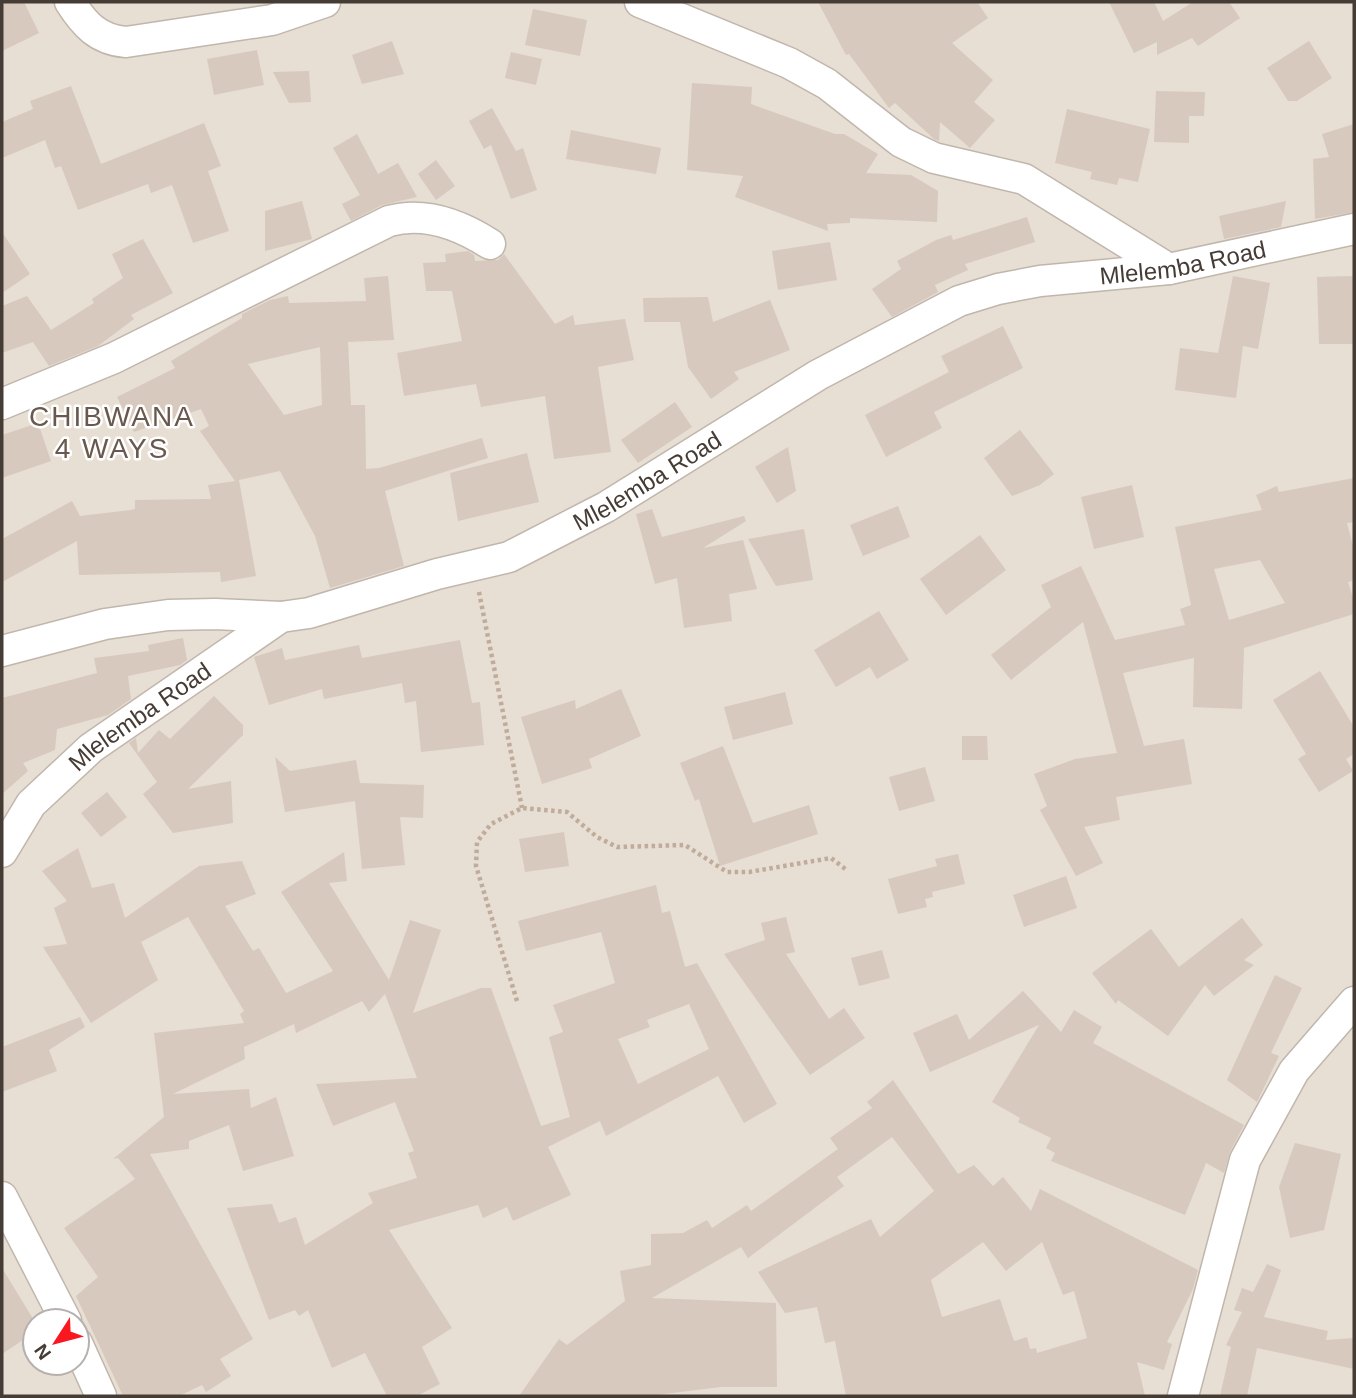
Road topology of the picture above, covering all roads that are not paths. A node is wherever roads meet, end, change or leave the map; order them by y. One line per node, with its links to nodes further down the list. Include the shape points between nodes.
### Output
1 (70, 2): 2 (street, via 82,21 102,38 126,43 272,20)
2 (325, 2)
3 (640, 2): 6 (street, via 789,63 827,84 901,142 934,158 1024,179)
4 (1354, 229): 6 (street, Mlelemba Road)
5 (490, 244): 7 (street, via 440,221 405,216 389,221 114,358)
6 (1169, 269): 8 (street, Mlelemba Road, via 1040,281 959,301 818,375 540,544 322,610)
7 (2, 404)
8 (281, 617): 9 (street, via 168,615 105,624); 10 (street, Mlelemba Road, via 91,748 30,804)
9 (2, 650)
10 (2, 852)
11 (1354, 1002): 16 (street, via 1294,1071 1245,1160)
12 (2, 1197): 13 (street)
13 (59, 1307)
14 (91, 1374): 15 (street)
15 (101, 1396)
16 (1183, 1396)

